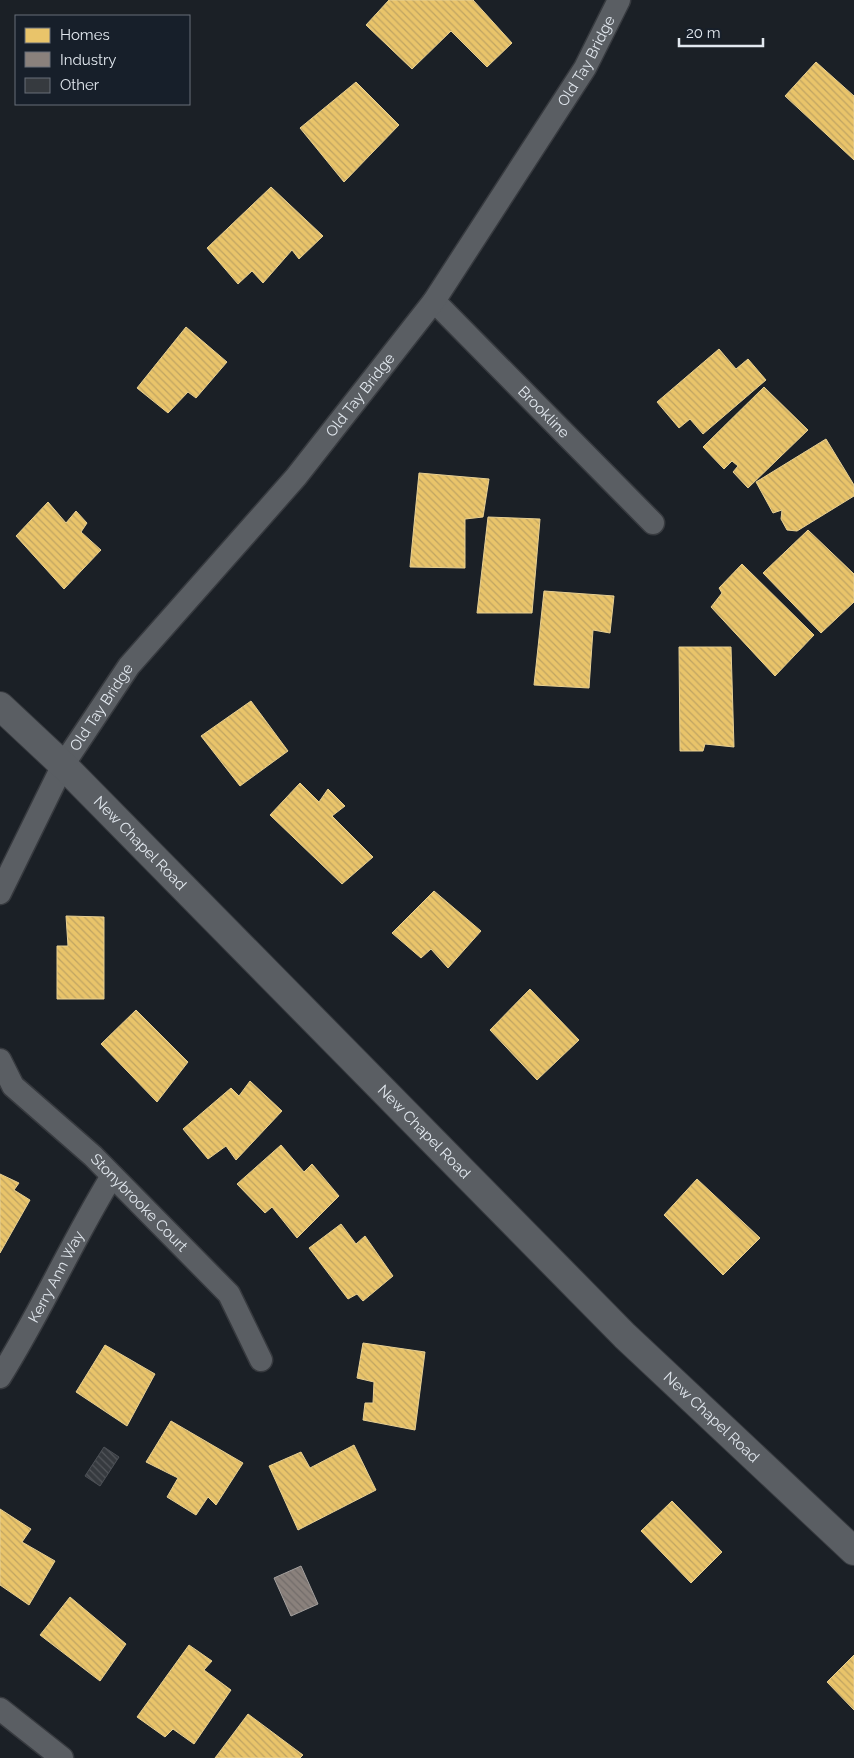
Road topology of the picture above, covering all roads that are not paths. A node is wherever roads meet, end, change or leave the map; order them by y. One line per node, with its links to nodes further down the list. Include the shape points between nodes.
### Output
1 (619, 0): 2 (street, Old Tay Bridge, via 585,68)
2 (434, 301): 3 (street, Brookline); 5 (street, Old Tay Bridge, via 296,477 129,666)
3 (653, 523)
4 (0, 706): 5 (street, New Chapel Road)
5 (64, 765): 6 (street); 11 (street, New Chapel Road, via 625,1336)
6 (0, 893)
7 (0, 1060): 8 (street, Stonybrooke Court, via 13,1086)
8 (112, 1176): 9 (street, Stonybrooke Court, via 229,1294); 10 (street, Kerry Ann Way)
9 (261, 1360)
10 (0, 1377)
11 (854, 1551)
12 (0, 1710): 13 (street)
13 (62, 1758)

